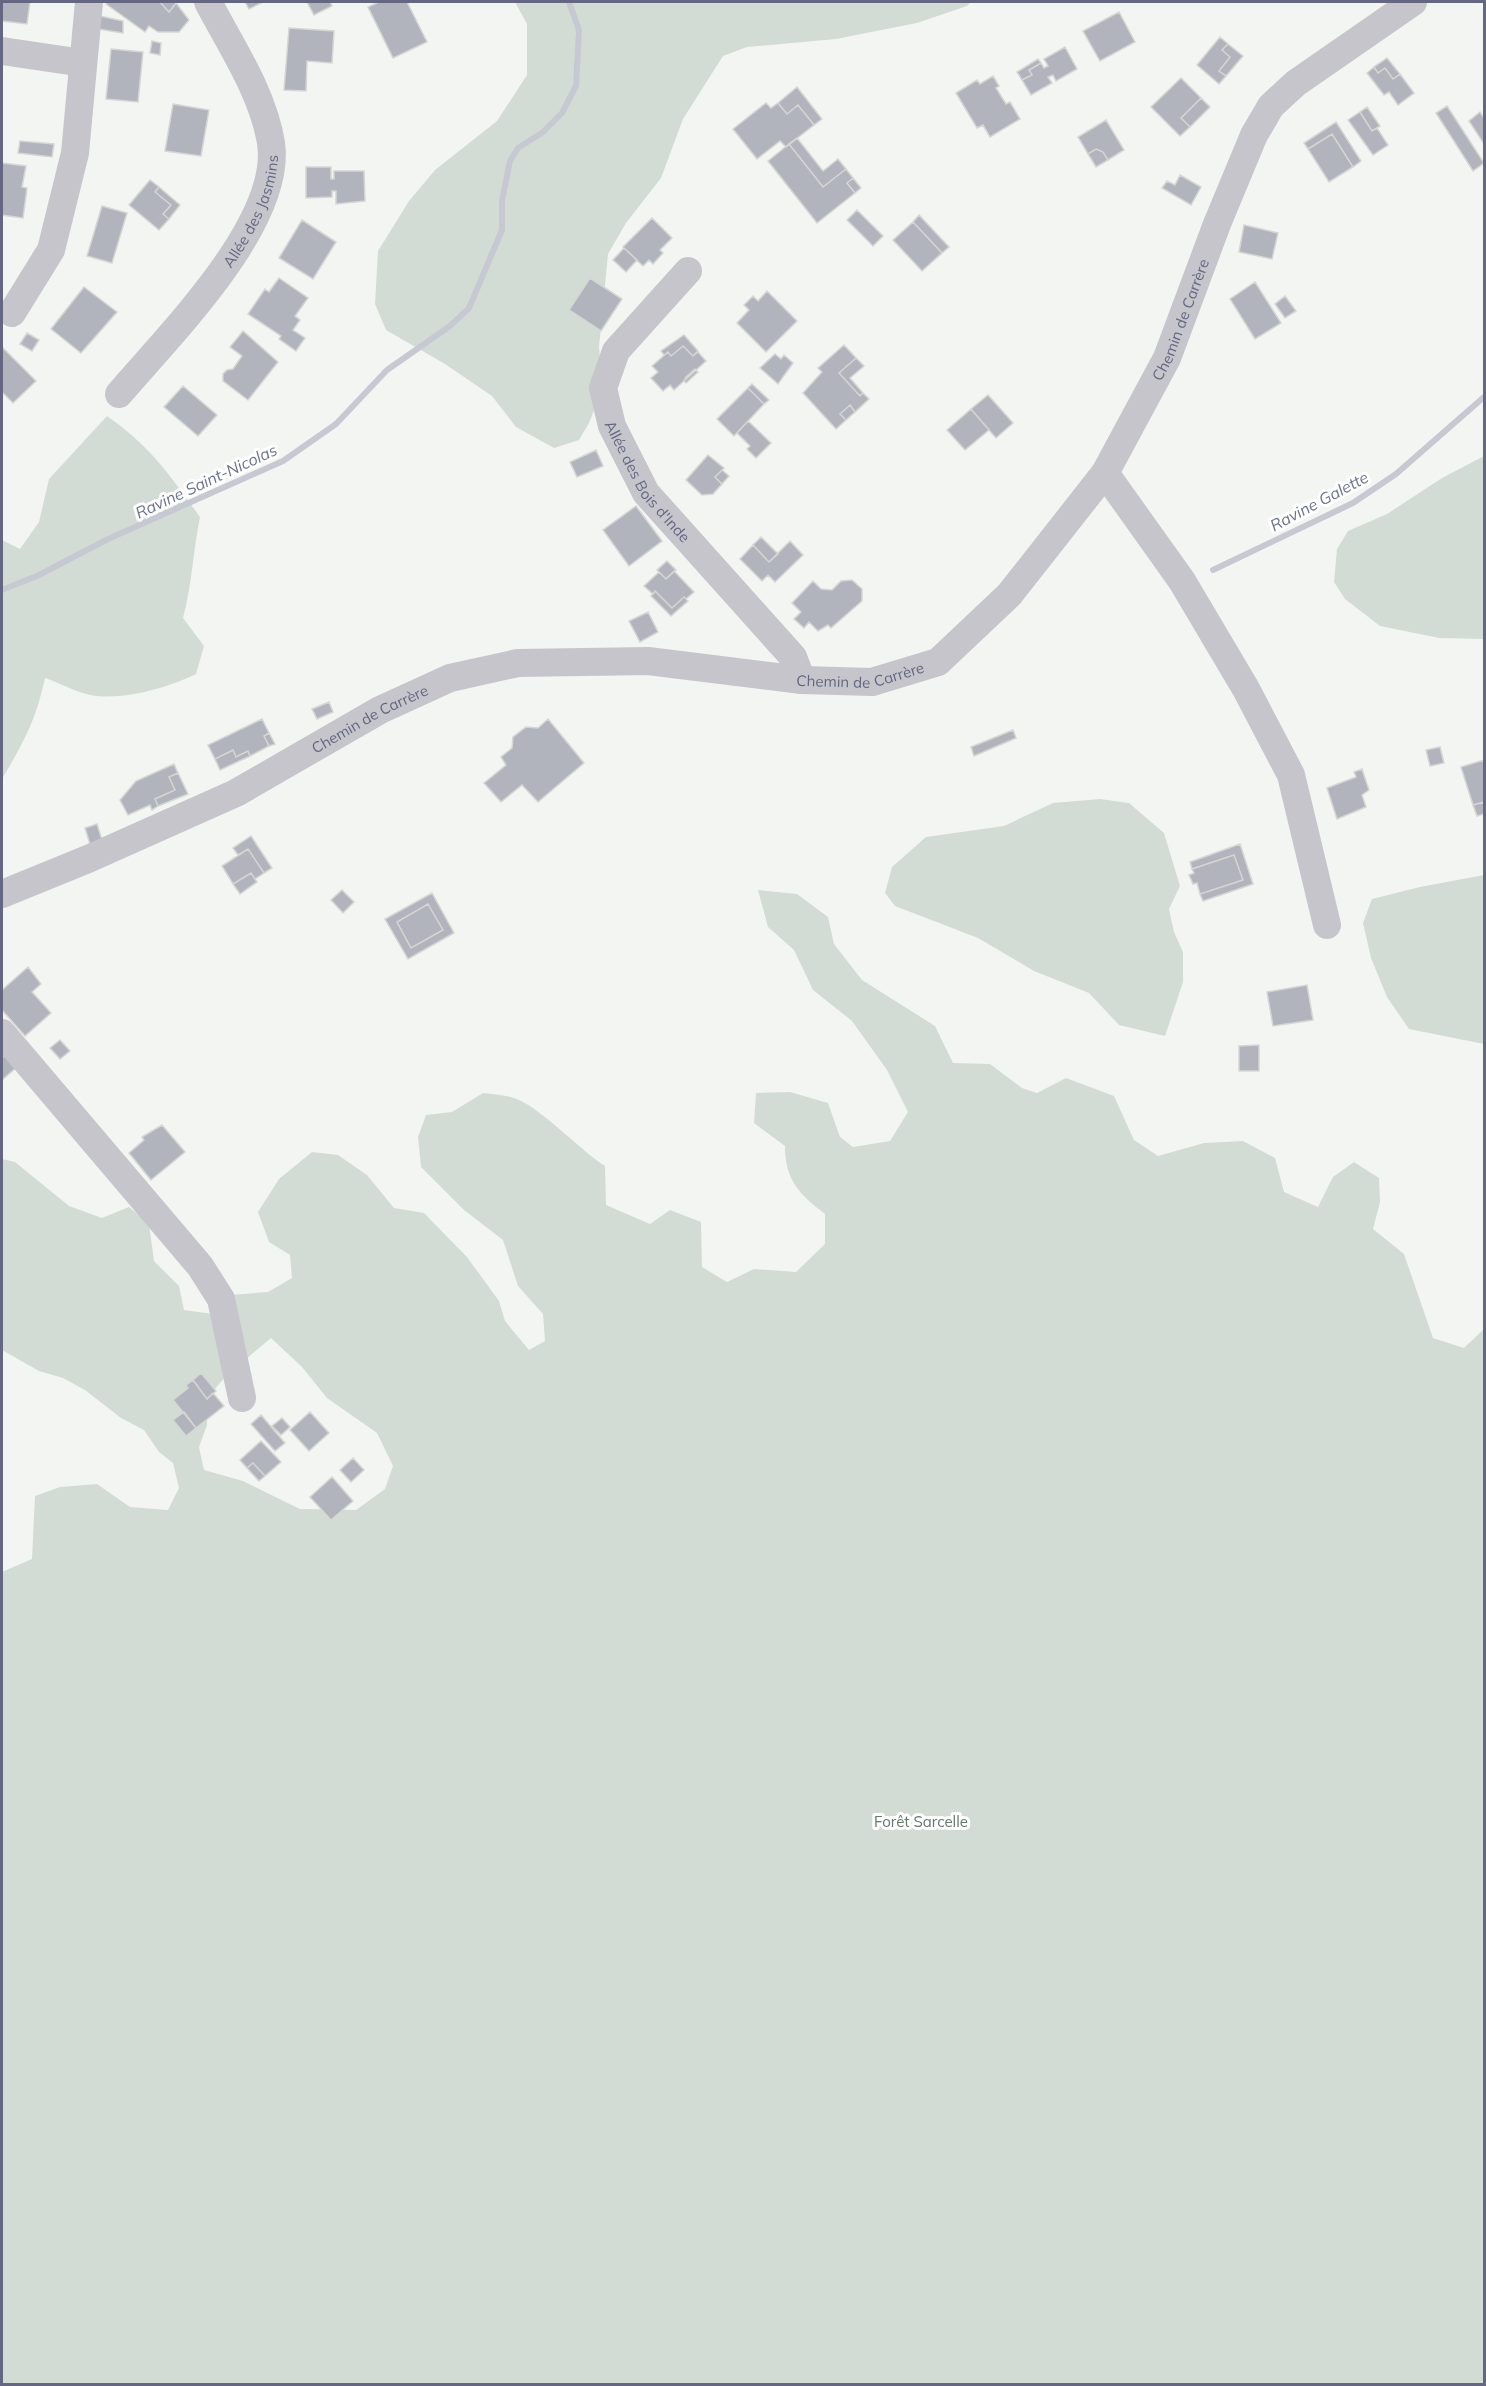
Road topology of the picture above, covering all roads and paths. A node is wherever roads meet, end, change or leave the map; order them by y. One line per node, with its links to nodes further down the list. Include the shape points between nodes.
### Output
1 (89, 2): 5 (street)
2 (208, 2): 8 (street, Allée des Jasmins, via 260,104 271,143 268,190 213,284)
3 (1413, 2): 9 (street, Chemin de Carrère, via 1296,83 1271,106 1254,135 1217,224 1167,358)
4 (2, 51): 5 (street)
5 (83, 63): 7 (street, via 75,153 51,250)
6 (688, 271): 10 (street, Allée des Bois d'Inde, via 616,351 603,388 612,426 646,493 793,657)
7 (12, 313)
8 (119, 394)
9 (1105, 473): 10 (street, Chemin de Carrère, via 1009,595 938,662 872,682); 12 (street, via 1182,581 1246,689 1291,776)
10 (802, 680): 11 (street, Chemin de Carrère, via 648,661 518,663 450,678 380,710 236,793)
11 (2, 894)
12 (1327, 925)
13 (2, 1033): 14 (street, via 201,1266 221,1299)
14 (242, 1398)

